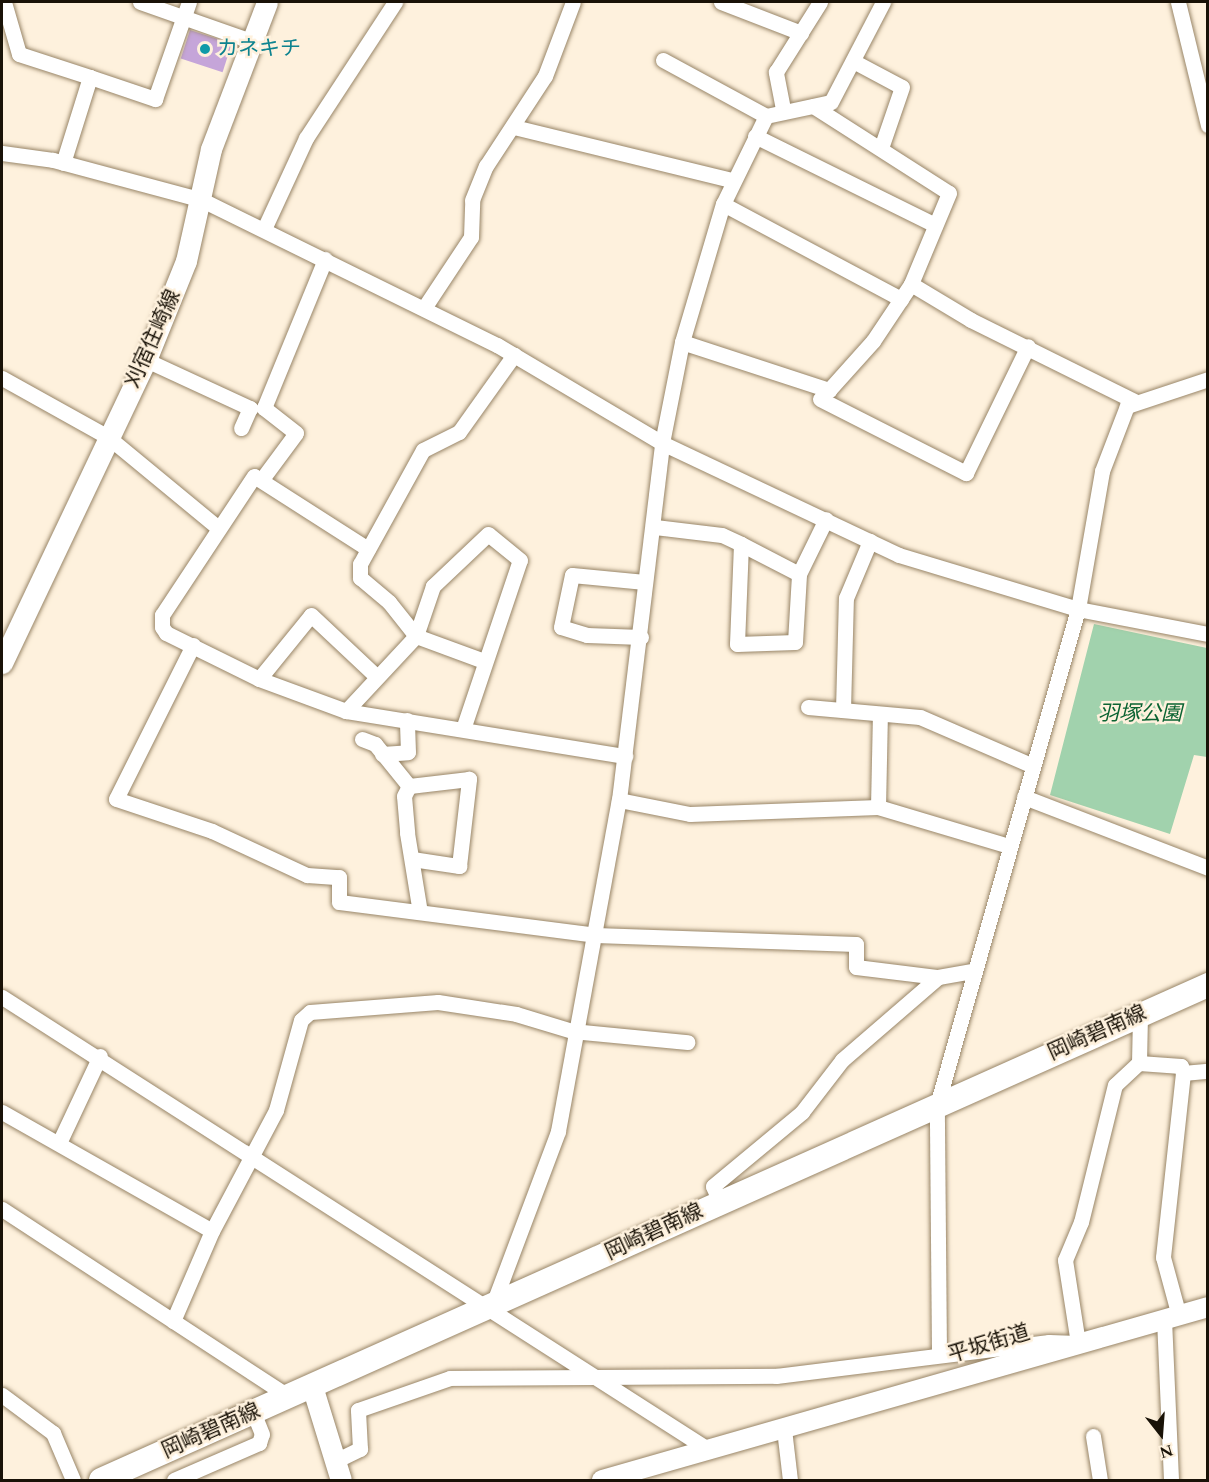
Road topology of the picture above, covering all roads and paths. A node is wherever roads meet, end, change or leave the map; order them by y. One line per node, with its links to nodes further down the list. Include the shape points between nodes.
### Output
1 (4, 2): 16 (street, via 19,54)
2 (140, 2): 11 (street)
3 (189, 2): 11 (street)
4 (267, 2): 13 (main road, 刈宿住崎線)
5 (394, 2): 30 (street, via 306,138)
6 (573, 2): 21 (street, via 545,76)
7 (721, 2): 12 (street)
8 (820, 2): 12 (street)
9 (883, 2): 15 (street)
10 (1178, 2): 20 (street)
11 (184, 17): 13 (street); 16 (street, via 155,99)
12 (801, 33): 18 (street, via 776,72)
13 (251, 41): 27 (main road, 刈宿住崎線, via 211,149)
14 (663, 60): 19 (street)
15 (853, 62): 17 (street, via 831,102); 23 (street, via 902,87)
16 (90, 77): 25 (street)
17 (813, 106): 18 (street); 23 (street)
18 (783, 109): 19 (street)
19 (766, 116): 22 (street)
20 (1208, 124)
21 (514, 128): 26 (street); 34 (street, via 486,166 472,200 471,237)
22 (755, 136): 26 (street); 29 (street)
23 (881, 148): 29 (street, via 949,193)
24 (2, 153): 25 (street)
25 (63, 163): 27 (street)
26 (731, 180): 28 (street)
27 (202, 200): 30 (street); 38 (main road, 刈宿住崎線, via 186,261)
28 (723, 204): 33 (street); 35 (street)
29 (935, 225): 32 (street)
30 (264, 229): 31 (street)
31 (325, 259): 34 (street); 46 (street, via 264,408 296,433)
32 (911, 284): 33 (street); 36 (street, via 971,320)
33 (901, 299): 41 (street)
34 (424, 308): 37 (street)
35 (682, 342): 41 (street); 45 (street)
36 (1029, 346): 41 (street, via 966,473); 42 (street)
37 (514, 355): 45 (street); 52 (street, via 459,432 423,450)
38 (146, 360): 43 (street, via 249,408); 44 (main road, 刈宿住崎線)
39 (2, 378): 44 (street)
40 (1208, 379): 42 (street, via 1176,393)
41 (820, 399)
42 (1134, 401): 55 (street, via 1127,406 1102,471)
43 (241, 428)
44 (108, 437): 48 (street); 61 (main road, 刈宿住崎線)
45 (662, 443): 47 (street); 49 (street)
46 (262, 479): 48 (street, via 254,476); 52 (street)
47 (826, 519): 50 (street); 53 (street)
48 (217, 526): 59 (street, via 162,615 166,633)
49 (655, 527): 51 (street, via 722,535); 54 (street)
50 (870, 541): 55 (street, via 932,567); 65 (street, via 846,598)
51 (741, 544): 53 (street); 53 (street, via 737,644 795,642)
52 (368, 549): 57 (street, via 360,578 390,602)
53 (799, 574)
54 (645, 582): 58 (street); 58 (street, via 572,575 561,627 587,635)
55 (1078, 609): 56 (street); 73 (street)
56 (1208, 634)
57 (416, 636): 60 (street); 60 (street, via 434,586 488,534 520,560); 62 (street)
58 (641, 637): 72 (street)
59 (193, 645): 63 (street); 81 (street, via 116,799 212,831 307,875 339,877 339,902)
60 (484, 661): 69 (street)
61 (2, 663)
62 (375, 675): 63 (street, via 311,615); 66 (street)
63 (259, 679): 66 (street)
64 (808, 708): 65 (street)
65 (843, 710): 67 (street)
66 (346, 711): 68 (street)
67 (880, 714): 73 (street, via 920,717); 77 (street)
68 (407, 720): 69 (street); 71 (street, via 408,752)
69 (463, 729): 72 (street)
70 (362, 739): 71 (street)
71 (382, 754): 74 (street)
72 (625, 756): 76 (street)
73 (1033, 766): 75 (street)
74 (409, 786): 79 (street, via 404,796); 79 (street, via 469,778 459,866)
75 (1024, 797): 78 (street); 80 (street)
76 (619, 800): 77 (street, via 690,814); 82 (street)
77 (878, 807): 78 (street)
78 (1009, 846): 83 (street)
79 (412, 859): 81 (street)
80 (1208, 868)
81 (420, 912): 82 (street)
82 (595, 935): 84 (street, via 855,944 856,967); 88 (street)
83 (973, 971): 84 (street); 94 (street)
84 (938, 977): 98 (street, via 842,1060 802,1112 713,1186)
85 (1208, 985): 87 (main road, 岡崎碧南線)
86 (2, 997): 90 (street)
87 (1140, 1014): 91 (street); 94 (main road, 岡崎碧南線)
88 (572, 1031): 89 (street); 97 (street, via 516,1014 438,1002 310,1012 301,1020 276,1110); 101 (street, via 558,1131)
89 (687, 1042)
90 (100, 1056): 96 (street); 97 (street)
91 (1139, 1063): 93 (street, via 1181,1066); 105 (street, via 1115,1085 1081,1222 1065,1260)
92 (1208, 1071): 93 (street)
93 (1183, 1072): 103 (street, via 1163,1257)
94 (937, 1105): 98 (main road, 岡崎碧南線); 106 (street)
95 (2, 1112): 96 (street)
96 (59, 1143): 100 (street)
97 (250, 1155): 100 (street); 101 (street)
98 (720, 1202): 101 (main road, 岡崎碧南線)
99 (2, 1209): 104 (street)
100 (212, 1231): 104 (street)
101 (492, 1307): 107 (street); 108 (main road, 岡崎碧南線)
102 (1208, 1307): 103 (street, 平坂街道)
103 (1172, 1318): 105 (street, 平坂街道); 122 (street)
104 (173, 1321): 110 (street)
105 (1078, 1343): 106 (street); 112 (street, 平坂街道)
106 (939, 1354): 107 (street, via 776,1376)
107 (603, 1378): 114 (street); 115 (street, via 450,1378 358,1410 360,1449)
108 (312, 1386): 110 (main road, 岡崎碧南線); 115 (main road)
109 (2, 1395): 116 (street, via 53,1433)
110 (289, 1397): 111 (main road, 岡崎碧南線)
111 (253, 1412): 117 (main road, 岡崎碧南線); 118 (street, via 262,1434 260,1443)
112 (784, 1430): 114 (street, 平坂街道); 120 (street)
113 (1093, 1436): 121 (street)
114 (709, 1450): 119 (street)
115 (338, 1471)
116 (73, 1480)
117 (101, 1480)
118 (174, 1480)
119 (602, 1480)
120 (790, 1480)
121 (1100, 1480)
122 (1171, 1480)

